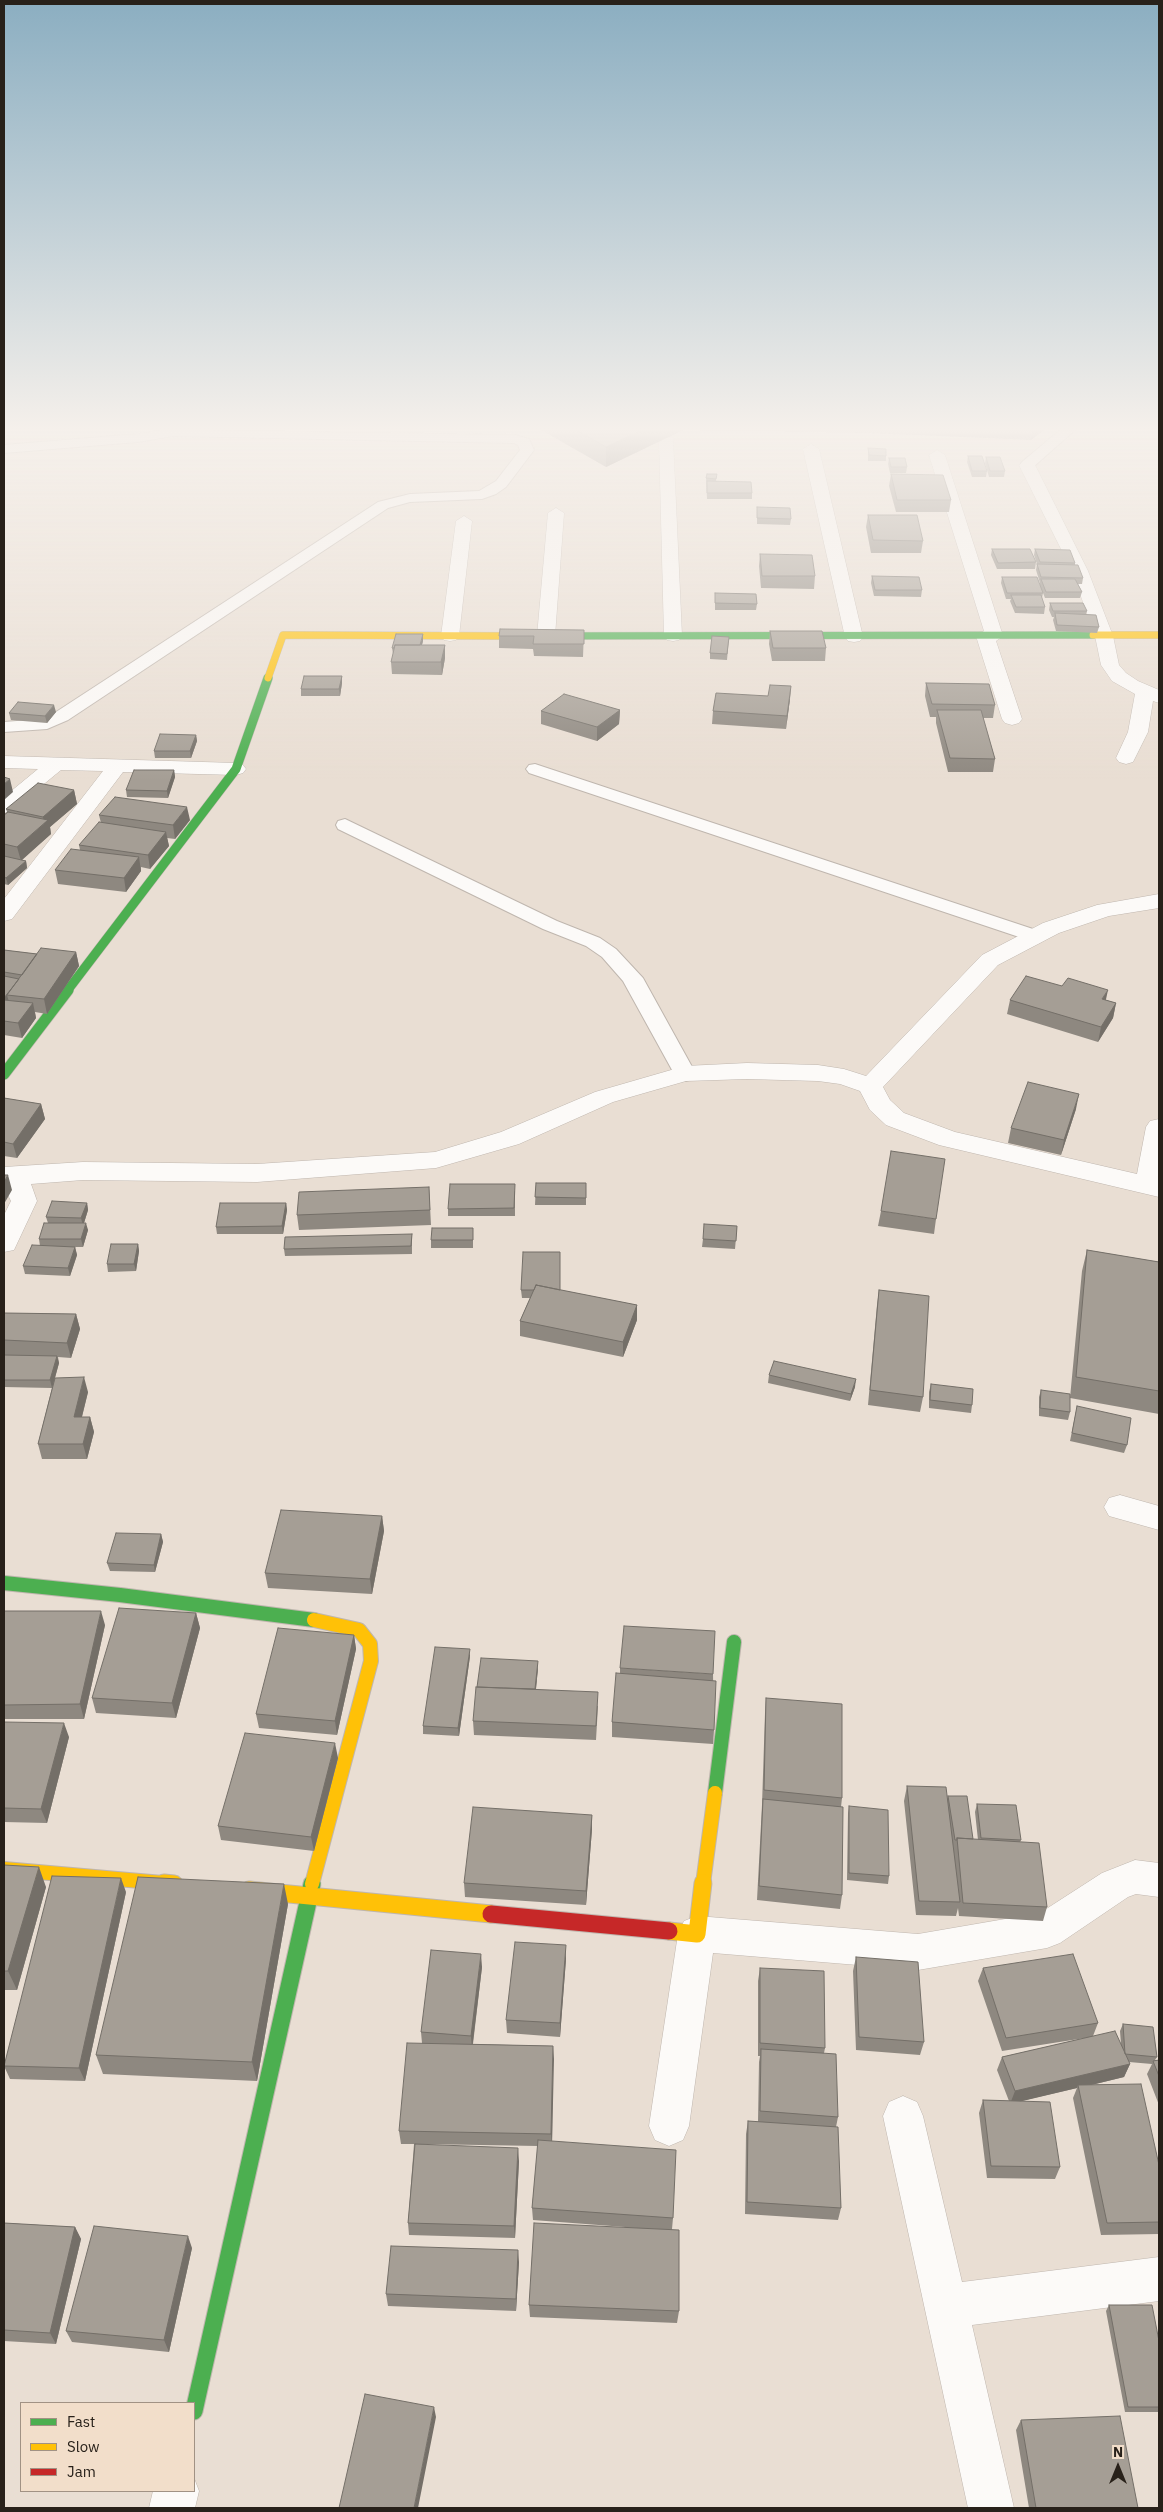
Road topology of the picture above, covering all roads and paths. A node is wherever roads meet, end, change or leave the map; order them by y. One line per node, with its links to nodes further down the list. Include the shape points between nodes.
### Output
1 (319, 547): 17 (lane, via 62,716 47,724)
2 (461, 547): 9 (street)
3 (553, 547): 10 (street)
4 (670, 547): 11 (street)
5 (833, 547): 14 (street)
6 (963, 547): 12 (street)
7 (1068, 547): 13 (street)
8 (1159, 634): 13 (street)
9 (450, 636): 10 (street); 22 (street, via 283,636)
10 (546, 636): 11 (street)
11 (673, 636): 14 (street)
12 (989, 636): 13 (street); 14 (street); 16 (street)
13 (1104, 636): 15 (street, via 1110,665 1119,677)
14 (854, 637)
15 (1152, 695): 18 (street)
16 (1012, 719)
17 (4, 727)
18 (1126, 758)
19 (4, 762): 20 (street)
20 (56, 764): 21 (street); 24 (street)
21 (117, 766): 22 (street); 27 (street)
22 (236, 769): 29 (street)
23 (535, 769): 28 (lane)
24 (4, 807)
25 (345, 825): 30 (lane, via 550,925 593,942 609,953 632,978)
26 (1159, 901): 28 (street, via 1105,910)
27 (4, 914)
28 (1035, 936): 31 (street, via 990,960)
29 (4, 1074)
30 (685, 1074): 31 (street, via 818,1072); 33 (street, via 604,1097 510,1138 436,1160 257,1173 83,1171)
31 (870, 1086): 34 (street, via 879,1104 895,1119 948,1139)
32 (1159, 1127): 34 (street)
33 (6, 1176): 35 (street, via 19,1186 24,1201)
34 (1154, 1187)
35 (4, 1243)
36 (1120, 1507): 37 (street)
37 (1159, 1518)
38 (4, 1584): 44 (street, via 120,1595 321,1621 359,1630 370,1644 370,1661)
39 (734, 1642): 45 (street)
40 (4, 1869): 42 (street)
41 (1159, 1880): 45 (street, via 1135,1877 1115,1885 1047,1930 918,1952)
42 (191, 1885)
43 (240, 1889): 44 (street)
44 (309, 1895): 45 (street); 50 (street)
45 (697, 1934): 47 (street)
46 (903, 2116): 49 (street)
47 (669, 2126)
48 (1159, 2279): 49 (street)
49 (946, 2306): 53 (street)
50 (195, 2407)
51 (176, 2492): 52 (street)
52 (172, 2508)
53 (991, 2508)

